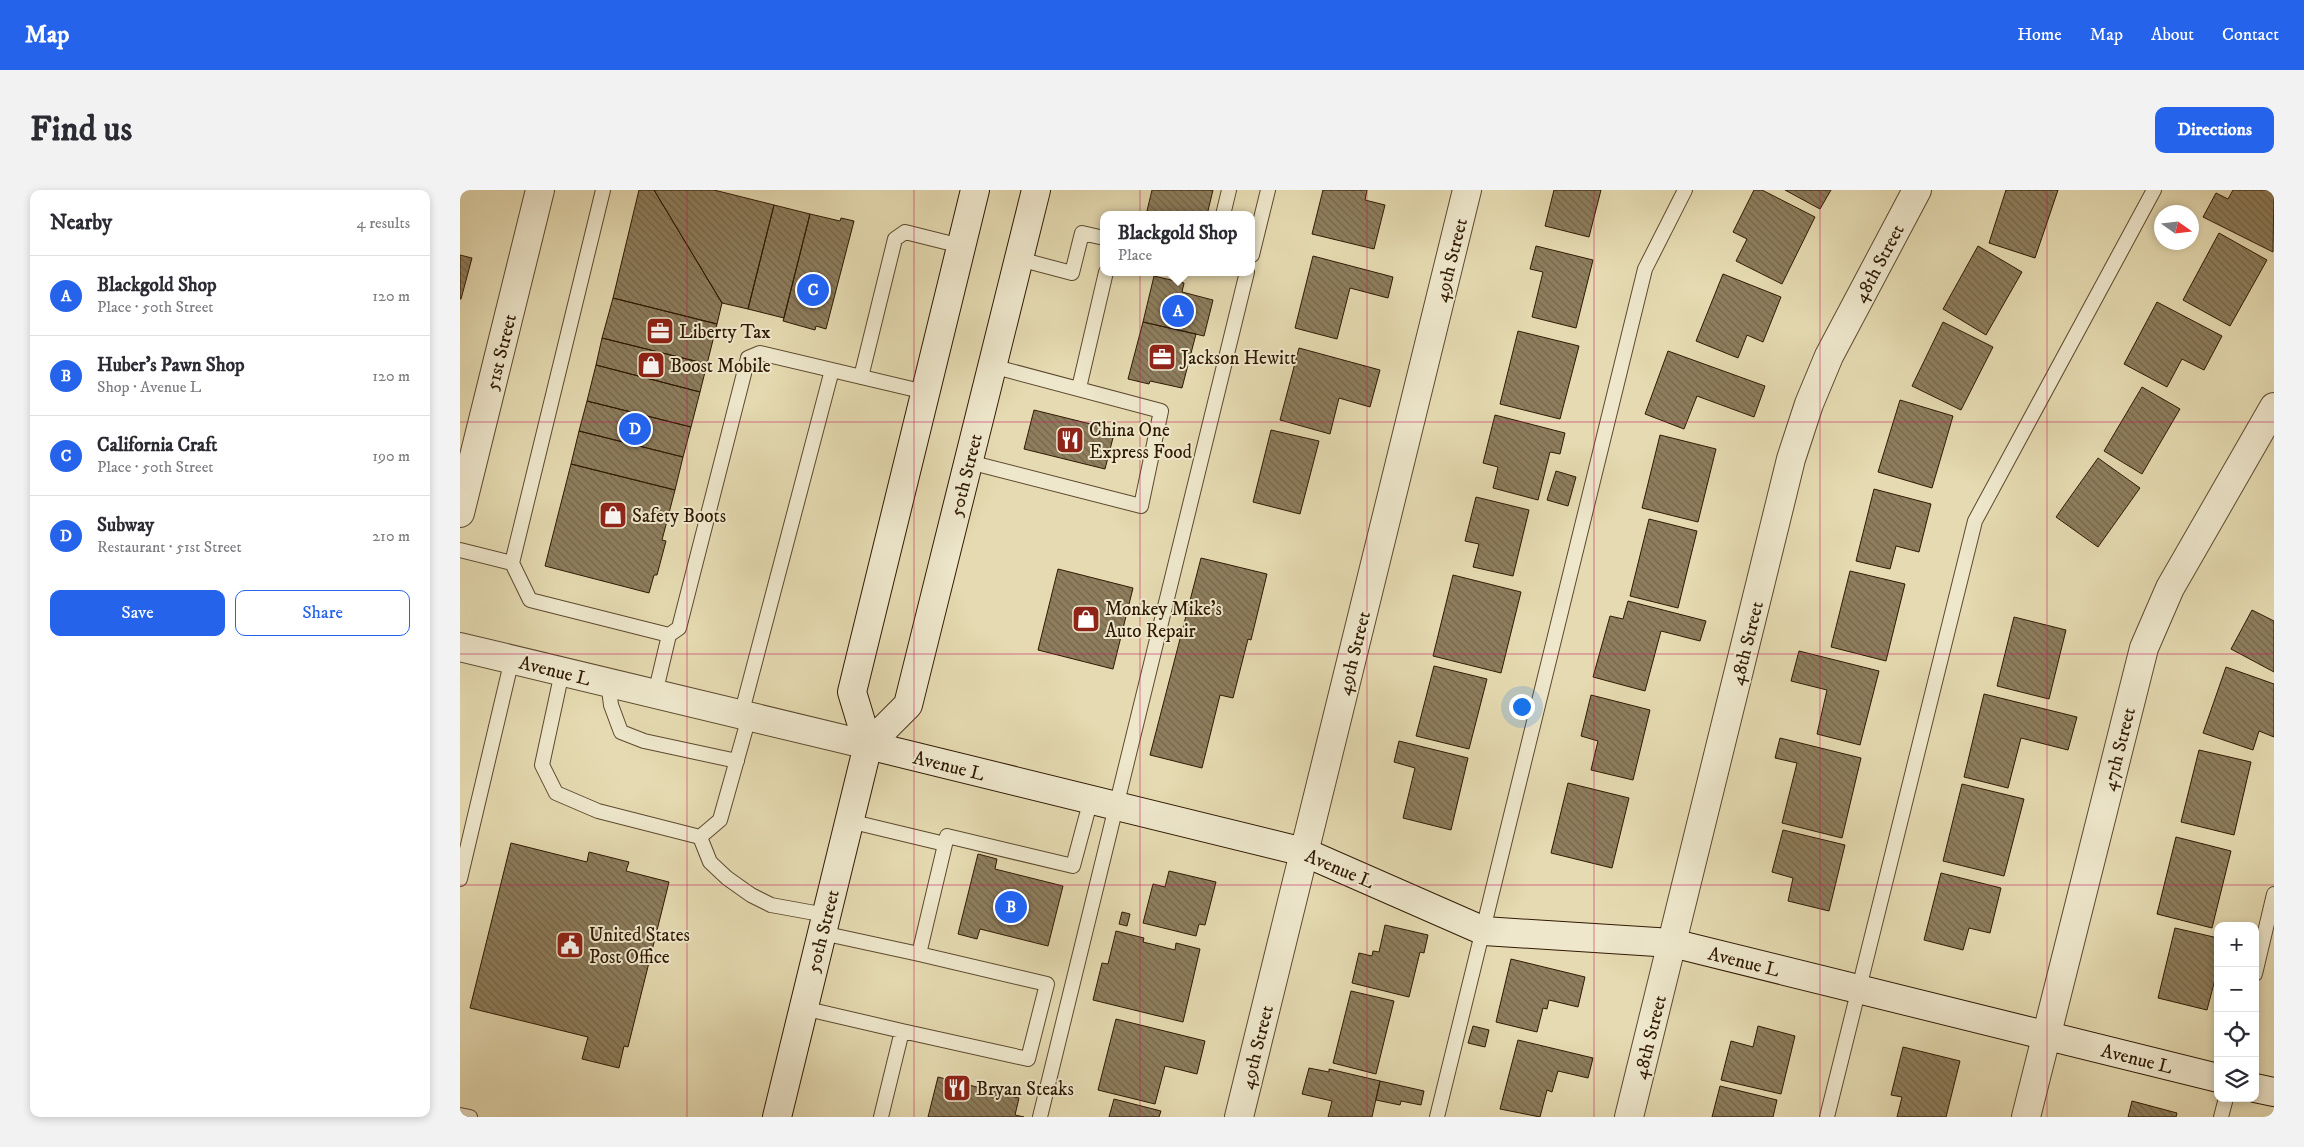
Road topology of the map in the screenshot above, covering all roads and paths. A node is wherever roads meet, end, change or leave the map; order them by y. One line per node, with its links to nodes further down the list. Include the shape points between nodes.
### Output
1 (540, 190): 25 (street, 51st Street)
2 (603, 190): 27 (lane)
3 (975, 190): 14 (street)
4 (1036, 190): 15 (street, 50th Street)
5 (1229, 190): 11 (lane)
6 (1268, 190): 13 (lane)
7 (1467, 190): 42 (street, 49th Street)
8 (1685, 190): 46 (lane, via 1645,269)
9 (1917, 190): 47 (street, 48th Street, via 1828,356 1809,404 1792,458)
10 (2154, 190): 50 (lane, via 1975,521)
11 (1223, 211)
12 (1100, 237): 15 (lane, via 1082,233 1072,273)
13 (1255, 243)
14 (961, 246): 20 (lane, via 905,232 895,239); 22 (street)
15 (1019, 259): 18 (street, 50th Street)
16 (1105, 276): 21 (lane)
17 (1247, 276): 38 (lane)
18 (992, 366): 21 (lane); 24 (street, 50th Street)
19 (832, 370): 20 (lane); 28 (lane, via 760,353 748,358 679,628); 34 (lane)
20 (861, 377): 22 (lane)
21 (1079, 388): 24 (lane, via 1161,411 1140,506)
22 (925, 392): 35 (street, via 852,692)
23 (2274, 407): 53 (street, 47th Street, via 2170,588 2144,648)
24 (969, 462): 35 (street, 50th Street, via 908,705)
25 (460, 513)
26 (460, 550): 27 (lane)
27 (512, 563): 28 (lane, via 530,600)
28 (669, 635): 33 (lane)
29 (460, 647): 30 (street, Avenue L)
30 (512, 660): 31 (street, Avenue L); 43 (lane)
31 (562, 672): 32 (street, Avenue L); 40 (lane, via 542,765 556,793 598,811)
32 (608, 682): 33 (street, Avenue L); 36 (lane, via 620,732 644,741)
33 (655, 694): 34 (street, Avenue L)
34 (745, 716): 35 (street, Avenue L); 36 (lane)
35 (868, 745): 37 (street, Avenue L); 39 (street, 50th Street)
36 (737, 762): 40 (lane, via 720,820)
37 (1091, 799): 38 (street, Avenue L); 41 (lane, via 1074,866 947,836)
38 (1118, 805): 42 (street, Avenue L); 62 (lane)
39 (849, 821): 41 (lane); 45 (street, 50th Street)
40 (700, 837): 45 (lane, via 710,862 727,878 771,905)
41 (945, 844): 48 (lane)
42 (1304, 852): 46 (street, Avenue L); 63 (street, 49th Street)
43 (460, 879)
44 (2274, 894): 49 (lane)
45 (824, 924): 48 (lane); 51 (street, 50th Street)
46 (1484, 931): 47 (street, Avenue L); 64 (lane)
47 (1672, 943): 50 (street, Avenue L); 65 (street, 48th Street)
48 (919, 954): 52 (lane, via 1047,984 1028,1059)
49 (2257, 967)
50 (1859, 989): 53 (street, Avenue L); 66 (lane)
51 (803, 1008): 52 (lane); 60 (street, 50th Street)
52 (902, 1030): 61 (lane)
53 (2046, 1035): 54 (street, Avenue L); 67 (street, 47th Street)
54 (2214, 1077)
55 (2259, 1089): 56 (street)
56 (2274, 1092)
57 (2225, 1102): 68 (lane)
58 (460, 1115): 59 (lane)
59 (470, 1117)
60 (777, 1117)
61 (881, 1117)
62 (1040, 1117)
63 (1239, 1117)
64 (1437, 1117)
65 (1629, 1117)
66 (1827, 1117)
67 (2026, 1117)
68 (2221, 1117)

